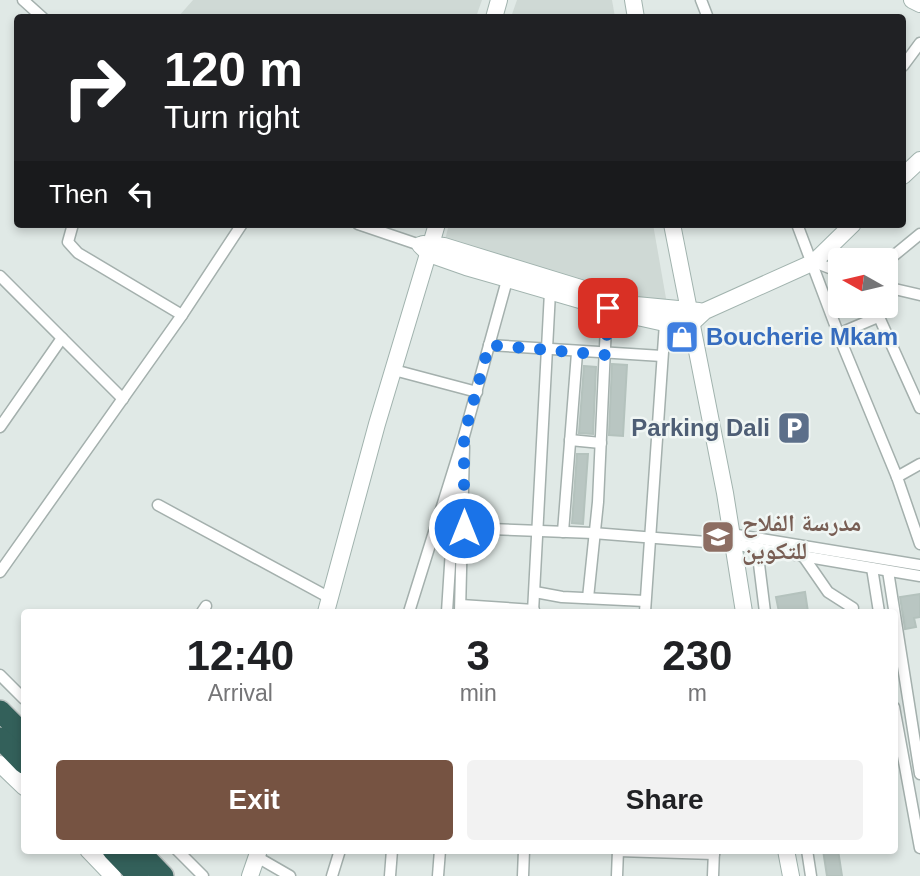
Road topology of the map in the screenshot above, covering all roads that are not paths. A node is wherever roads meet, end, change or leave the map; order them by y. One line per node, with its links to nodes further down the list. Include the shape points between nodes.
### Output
1 (23, 0): 4 (street)
2 (912, 0): 3 (street)
3 (920, 4)
4 (39, 14)
5 (920, 43): 6 (street)
6 (906, 62)
7 (72, 228): 25 (street, via 68,242 78,253)
8 (240, 228): 25 (street)
9 (370, 228): 15 (street)
10 (435, 228): 15 (street)
11 (673, 228): 26 (street)
12 (799, 228): 17 (street)
13 (849, 228): 17 (street)
14 (920, 234): 16 (street)
15 (427, 247): 19 (street); 37 (street)
16 (898, 252)
17 (814, 262): 18 (street); 26 (street); 30 (street)
18 (828, 267)
19 (509, 273): 22 (street); 24 (street); 32 (street)
20 (0, 275): 31 (street)
21 (898, 290): 23 (street)
22 (550, 292): 24 (street); 33 (street)
23 (920, 295)
24 (608, 302): 26 (street); 29 (street); 35 (street)
25 (182, 315): 39 (street)
26 (694, 315): 29 (street); 54 (street)
27 (866, 318): 30 (street)
28 (879, 318): 40 (street)
29 (665, 323): 36 (street)
30 (838, 334): 47 (street)
31 (62, 338): 39 (street); 41 (street)
32 (489, 345): 33 (street); 38 (street)
33 (546, 350): 34 (street); 50 (street)
34 (578, 353): 35 (street); 43 (street)
35 (606, 355): 36 (street); 44 (street)
36 (662, 356): 53 (street)
37 (394, 370): 38 (street); 67 (street)
38 (477, 392): 42 (street)
39 (123, 399): 63 (street)
40 (920, 408)
41 (0, 427)
42 (464, 436): 45 (street); 49 (street)
43 (570, 440): 44 (street); 51 (street)
44 (601, 443): 52 (street)
45 (457, 456): 57 (street); 59 (street)
46 (920, 464): 47 (street)
47 (897, 477): 55 (street)
48 (158, 505): 67 (street)
49 (464, 528): 50 (street); 72 (street)
50 (538, 531): 51 (street); 65 (street)
51 (563, 532): 52 (street)
52 (593, 533): 53 (street); 66 (street)
53 (649, 537): 54 (street); 68 (street)
54 (732, 539): 56 (street); 58 (street); 74 (street)
55 (920, 544)
56 (757, 548): 58 (street); 75 (street)
57 (426, 551): 59 (street); 70 (street)
58 (801, 552): 60 (street); 61 (street); 69 (street, via 828,592)
59 (450, 556): 71 (street)
60 (920, 565)
61 (872, 568): 62 (street); 76 (street)
62 (888, 571): 64 (street); 77 (street)
63 (0, 572)
64 (920, 576)
65 (535, 592): 66 (street); 73 (street)
66 (588, 598): 68 (street)
67 (328, 605)
68 (645, 607)
69 (853, 608)
70 (411, 609)
71 (447, 609)
72 (461, 609)
73 (533, 609)
74 (744, 609)
75 (765, 609)
76 (879, 609)
77 (894, 609)
78 (898, 633): 85 (street)
79 (0, 675): 80 (street)
80 (21, 696)
81 (0, 711): 83 (highway)
82 (898, 748): 84 (street)
83 (10, 752): 86 (street)
84 (900, 768): 85 (street); 87 (street)
85 (920, 769)
86 (21, 780)
87 (919, 841)
88 (92, 854): 101 (street)
89 (117, 854): 102 (highway)
90 (142, 854): 103 (highway)
91 (181, 854): 104 (street)
92 (258, 854): 105 (street); 106 (street)
93 (339, 854): 107 (street)
94 (392, 854): 108 (street)
95 (440, 854): 109 (street)
96 (524, 854): 110 (street)
97 (618, 854): 111 (street)
98 (714, 854): 112 (street)
99 (787, 854): 113 (street)
100 (808, 854): 114 (street)
101 (113, 876)
102 (138, 876)
103 (163, 876)
104 (203, 876)
105 (250, 876)
106 (290, 876)
107 (331, 876)
108 (390, 876)
109 (438, 876)
110 (523, 876)
111 (617, 876)
112 (713, 876)
113 (790, 876)
114 (811, 876)

